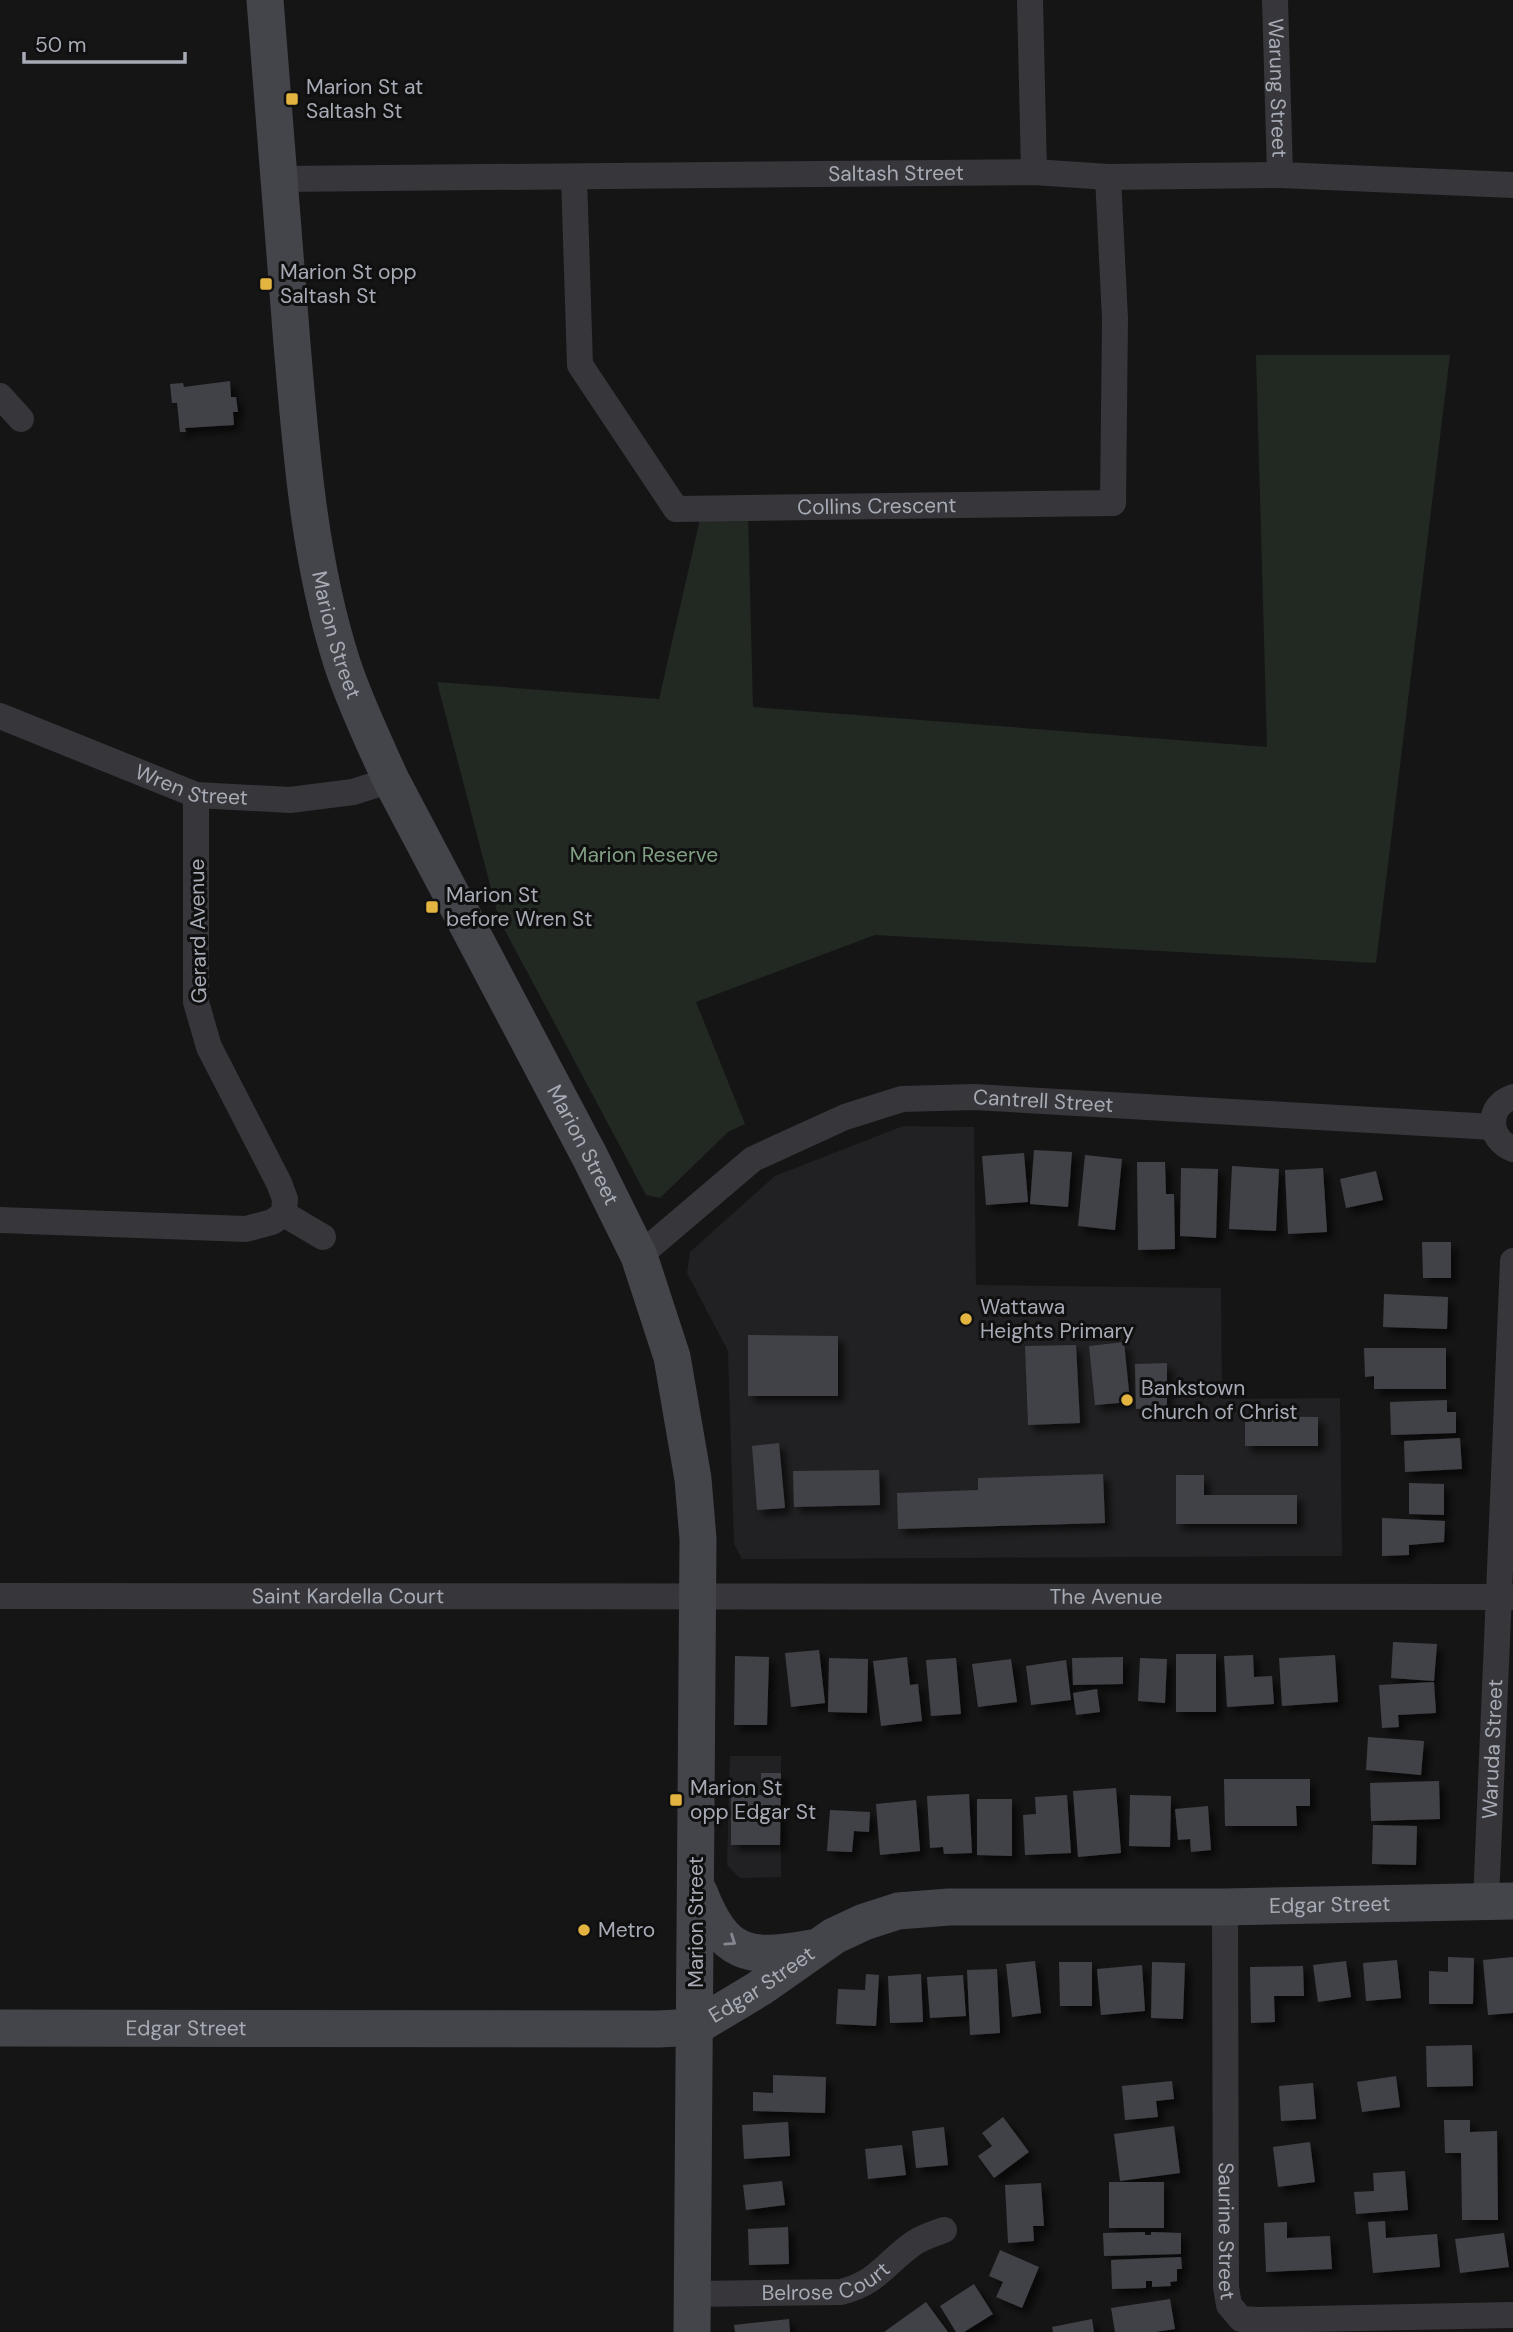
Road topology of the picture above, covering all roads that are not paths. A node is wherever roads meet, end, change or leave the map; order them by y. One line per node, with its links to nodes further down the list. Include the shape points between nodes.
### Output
1 (265, 0): 8 (main road, Marion Street)
2 (1030, 0): 4 (street)
3 (1275, 0): 5 (street, Warung Street)
4 (1034, 172): 6 (street, Saltash Street); 7 (street, Saltash Street)
5 (1280, 175): 7 (street, Saltash Street); 9 (street, Saltash Street)
6 (574, 177): 7 (street, Collins Crescent, via 580,365 676,509 1113,503 1115,319); 8 (street, Saltash Street)
7 (1108, 177)
8 (280, 178): 13 (main road, Marion Street, via 311,523 342,662)
9 (1513, 185)
10 (0, 397): 11 (street)
11 (21, 419)
12 (0, 716): 14 (street, Wren Street)
13 (391, 780): 14 (street, Wren Street, via 353,792 290,800); 21 (main road, Marion Street)
14 (197, 795): 18 (street, Gerard Avenue, via 196,1002 209,1047 279,1183)
15 (1513, 1097): 16 (street, via 1495,1110)
16 (1493, 1127): 17 (street, via 1498,1140); 21 (street, Cantrell Street, via 974,1097 902,1099 845,1117 753,1159)
17 (1513, 1149)
18 (284, 1214): 19 (street, via 246,1229); 20 (street)
19 (0, 1220)
20 (323, 1237)
21 (639, 1256): 25 (main road, Marion Street, via 672,1357 685,1422 696,1515)
22 (1513, 1261): 24 (street, Waruda Street)
23 (0, 1596): 25 (street, Saint Kardella Court)
24 (1505, 1597): 25 (street, The Avenue); 27 (street, Waruda Street)
25 (698, 1598): 26 (main road, Marion Street)
26 (696, 1885): 29 (main road, one-way to 29, via 710,1920 737,1947 758,1954); 30 (main road, Marion Street)
27 (1499, 1901): 28 (main road, Edgar Street)
28 (1225, 1907): 29 (main road, Edgar Street, via 898,1911 863,1922); 34 (street, Saurine Street, via 1229,2305 1241,2319 1259,2320)
29 (817, 1947): 30 (main road, Edgar Street, via 761,1988)
30 (695, 2027): 31 (main road, Edgar Street); 33 (main road, Marion Street)
31 (0, 2028)
32 (944, 2230): 33 (street, Belrose Court, via 916,2242 874,2278 841,2292)
33 (692, 2294): 35 (main road, Marion Street)
34 (1513, 2315)
35 (692, 2332)

